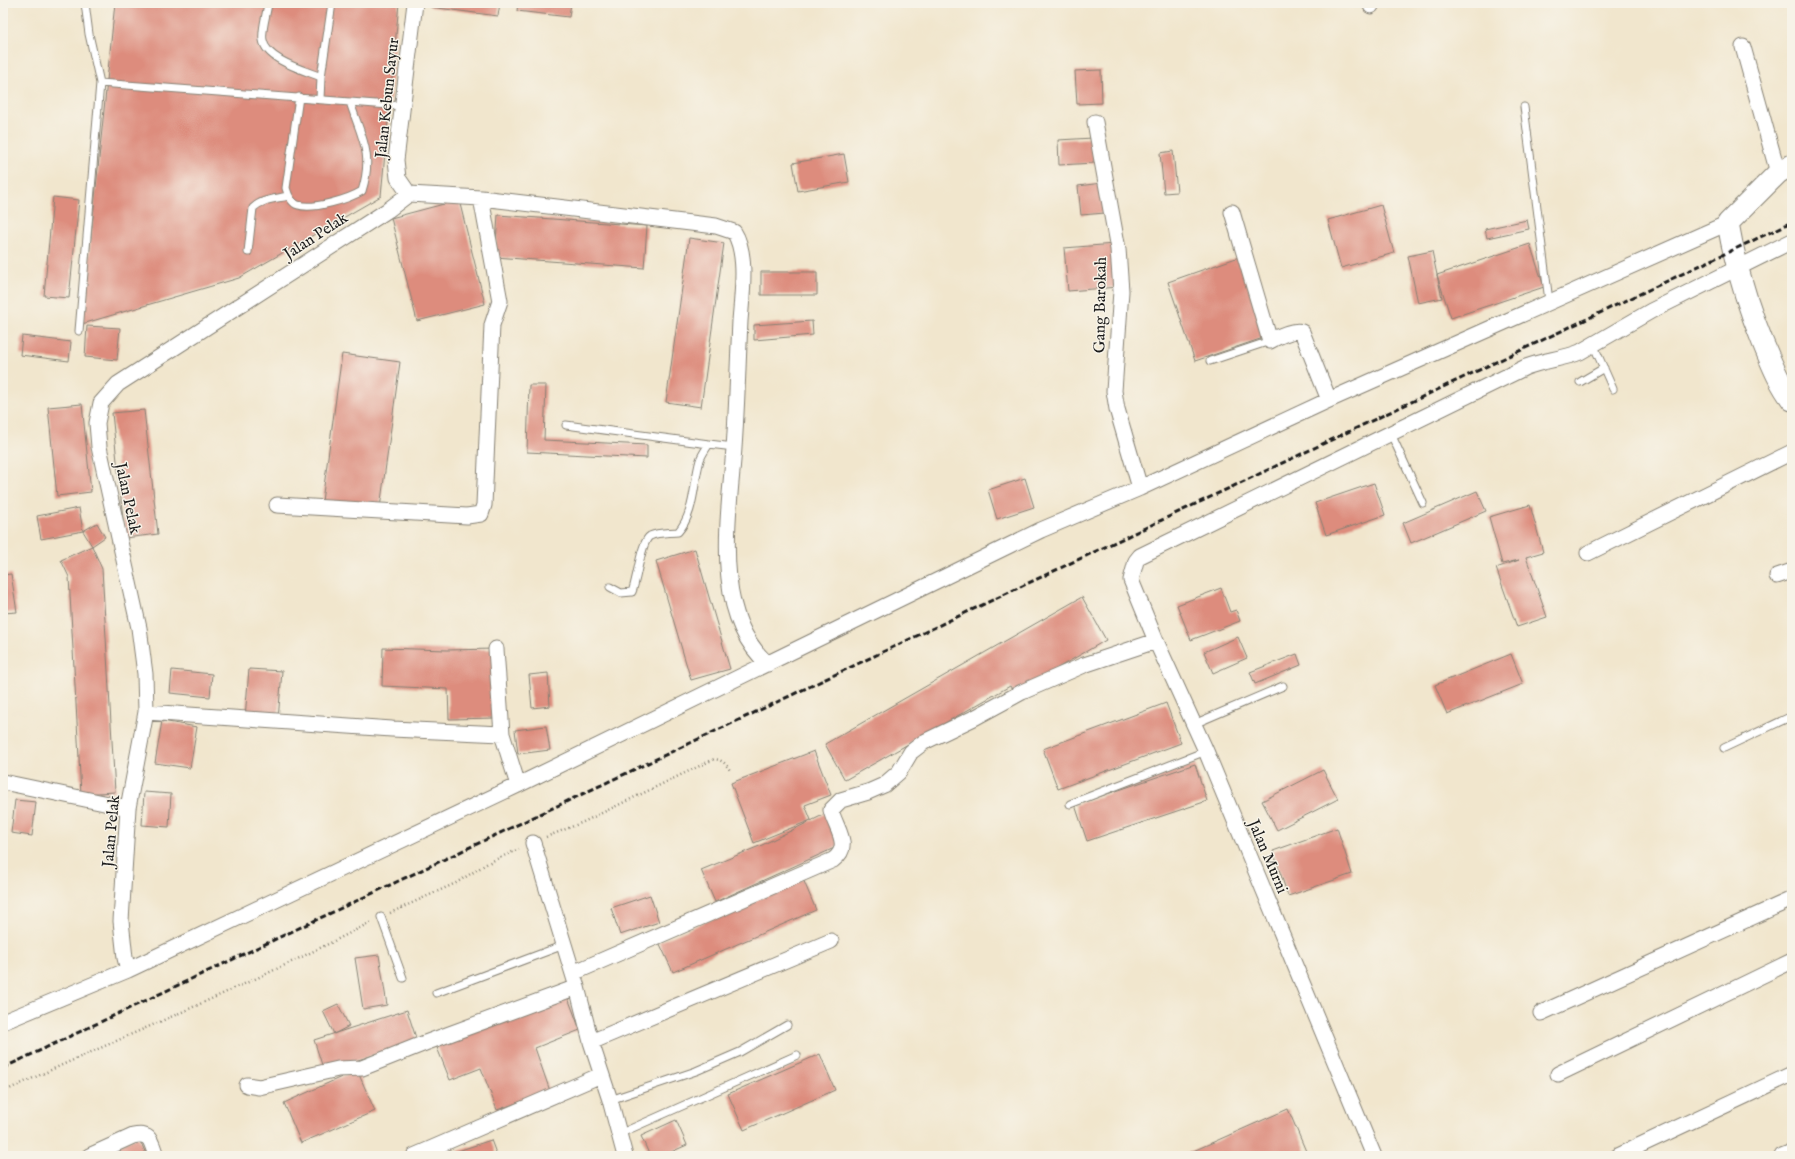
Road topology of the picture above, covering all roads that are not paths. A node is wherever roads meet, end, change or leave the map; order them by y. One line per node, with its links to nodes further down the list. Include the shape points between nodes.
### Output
1 (85, 3): 7 (lane)
2 (268, 3): 6 (lane, via 262,39 266,48 274,57)
3 (332, 3): 6 (lane)
4 (415, 3): 11 (street, Jalan Kebun Sayur)
5 (1743, 47): 14 (street)
6 (321, 77): 9 (lane)
7 (100, 83): 8 (lane); 24 (lane)
8 (299, 97): 9 (lane); 16 (lane, via 286,188)
9 (320, 99): 10 (lane)
10 (350, 102): 11 (lane); 16 (lane, via 367,154 362,191 352,197 312,206 297,205)
11 (402, 106): 15 (street, Jalan Kebun Sayur, via 396,160 398,178)
12 (1524, 107): 23 (lane)
13 (1095, 122): 38 (street, Gang Barokah, via 1118,249 1121,291 1114,390)
14 (1785, 169): 19 (main road)
15 (409, 194): 17 (street); 49 (street, Jalan Pelak, via 118,384 101,403 97,423 99,447 139,628 145,674)
16 (288, 196): 21 (lane, via 257,203 253,208)
17 (481, 198): 36 (street, via 716,226 734,232 740,246 743,275); 40 (street, via 500,301 492,325 484,505 481,514 467,516)
18 (1232, 212): 25 (street)
19 (1728, 222): 22 (main road, via 1732,250); 23 (street)
20 (1792, 241): 22 (street)
21 (248, 252)
22 (1738, 268): 26 (street, via 1651,311); 32 (main road, via 1747,304 1770,360)
23 (1549, 301): 31 (street)
24 (79, 331)
25 (1270, 340): 27 (lane); 31 (street, via 1302,332)
26 (1594, 348): 28 (lane); 34 (street, via 1570,356 1540,361 1526,367)
27 (1210, 361)
28 (1602, 365): 29 (lane); 30 (lane)
29 (1580, 382)
30 (1613, 389)
31 (1329, 400): 38 (street)
32 (1792, 400)
33 (566, 425): 35 (lane)
34 (1393, 439): 39 (lane); 45 (street, Jalan Murni, via 1140,556 1131,580)
35 (709, 444): 36 (lane); 44 (lane, via 700,461 694,495 683,526 678,532 658,533 646,539 632,592 621,593)
36 (734, 447): 47 (street, via 729,505 729,579 738,621 748,641)
37 (1792, 452): 41 (street)
38 (1140, 488): 47 (street, via 1041,530)
39 (1423, 503)
40 (276, 505)
41 (1588, 553)
42 (1792, 571): 43 (street)
43 (1777, 576)
44 (610, 587)
45 (1156, 641): 51 (street, Jalan Murni); 67 (street, via 1084,666 1022,692 924,742 911,752 899,772 884,784 835,804 831,810 843,847 833,860)
46 (496, 649): 52 (street)
47 (768, 664): 56 (street)
48 (1283, 686): 51 (lane)
49 (146, 712): 52 (street, via 392,730); 58 (street, Jalan Pelak)
50 (1792, 716): 53 (lane)
51 (1194, 724): 54 (street, Jalan Murni)
52 (502, 734): 56 (street)
53 (1724, 748)
54 (1206, 751): 57 (lane); 85 (street, Jalan Murni)
55 (3, 782): 58 (street)
56 (518, 785): 65 (street)
57 (1070, 804)
58 (128, 808): 65 (street, Jalan Pelak, via 121,922)
59 (533, 843): 63 (street)
60 (1792, 899): 69 (street)
61 (381, 919): 66 (lane)
62 (831, 941): 72 (street)
63 (564, 945): 67 (street); 68 (lane)
64 (1792, 961): 74 (street)
65 (128, 970): 70 (street)
66 (403, 978)
67 (575, 980): 72 (street); 77 (street, via 362,1068 338,1069 259,1087)
68 (436, 993)
69 (1541, 1013)
70 (3, 1022)
71 (787, 1025): 78 (lane, via 740,1052 696,1071)
72 (591, 1042): 76 (street)
73 (798, 1054): 79 (lane)
74 (1558, 1074)
75 (1792, 1074): 86 (street)
76 (601, 1075): 78 (street); 83 (street)
77 (247, 1085)
78 (610, 1100): 79 (street)
79 (619, 1134): 84 (street)
80 (1792, 1152): 87 (street)
81 (89, 1156): 82 (street, via 140,1134 150,1139)
82 (156, 1156)
83 (414, 1156)
84 (625, 1156)
85 (1374, 1156)
86 (1617, 1156)
87 (1782, 1156)

